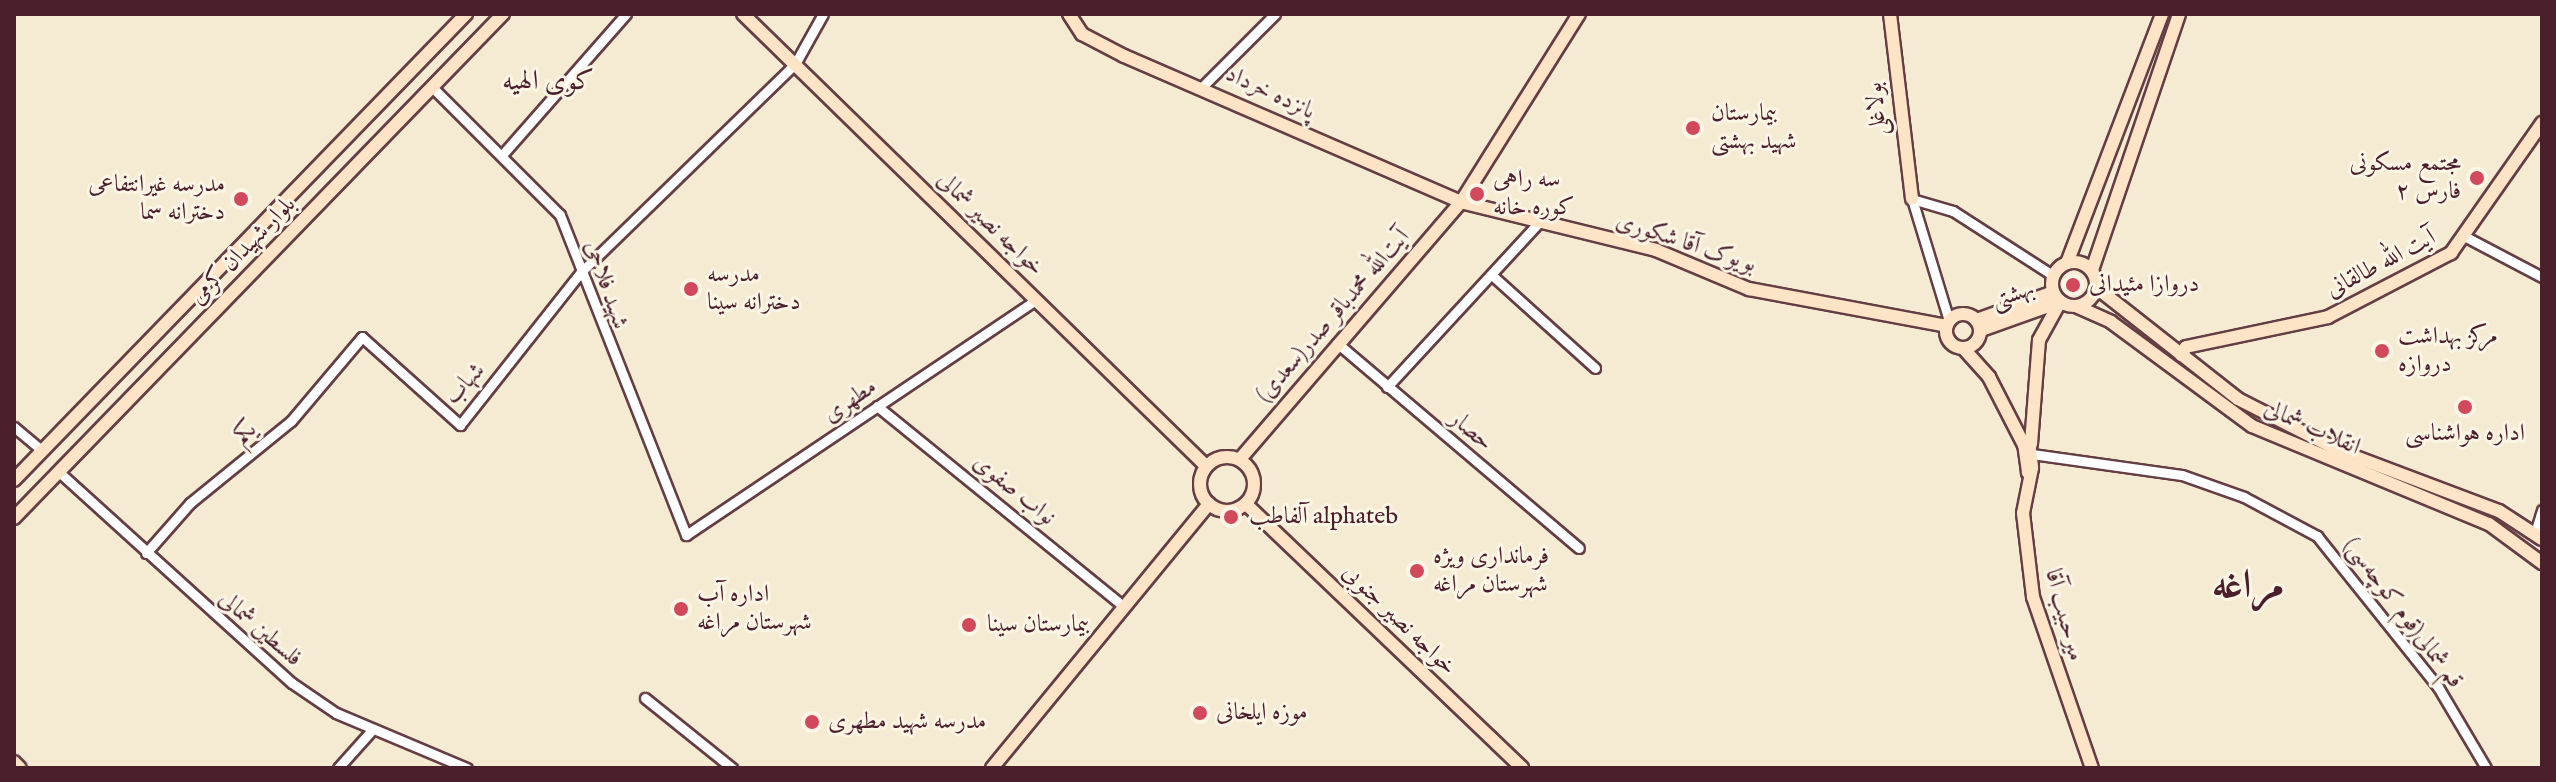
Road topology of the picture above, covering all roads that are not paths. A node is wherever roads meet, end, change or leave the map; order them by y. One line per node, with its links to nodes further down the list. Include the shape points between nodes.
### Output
1 (466, 14): 42 (street, بلوار شهیدان کرمی)
2 (503, 14): 13 (street, بلوار شهیدان کرمی)
3 (626, 14): 16 (street)
4 (743, 14): 12 (street, خواجه نصیر شمالی)
5 (823, 14): 12 (street)
6 (1069, 14): 14 (street, پانزده خرداد, via 1082,34)
7 (1275, 14): 14 (street)
8 (1579, 14): 18 (street, آیت‌الله محمدباقر صدر(سعدی))
9 (1890, 14): 17 (street, بولاغلی)
10 (2162, 14): 21 (street)
11 (2179, 14): 22 (street)
12 (795, 64): 23 (street); 29 (street, خواجه نصیر شمالی)
13 (432, 87): 16 (street, شهید فلاحی); 45 (street, بلوار شهیدان کرمی)
14 (1202, 87): 18 (street, پانزده خرداد)
15 (2542, 123): 20 (street, آیت الله طالقانی)
16 (502, 155): 23 (street, شهید فلاحی, via 560,215)
17 (1912, 199): 24 (street, via 1953,211); 31 (street, بولاغلی)
18 (1461, 202): 19 (street, بویوک آقا شکوری); 34 (street, آیت‌الله محمدباقر صدر(سعدی))
19 (1539, 222): 25 (street); 31 (street, بویوک آقا شکوری, via 1656,250 1749,289)
20 (2468, 238): 26 (street); 36 (street, آیت الله طالقانی, via 2367,302 2186,347)
21 (2067, 263): 22 (street); 24 (street)
22 (2092, 270): 27 (street)
23 (581, 272): 33 (street, شهاب, via 460,425); 51 (street, شهید فلاحی)
24 (2054, 276): 28 (street)
25 (1494, 277): 37 (street); 38 (street)
26 (2542, 277)
27 (2097, 288): 30 (street); 36 (street, انقلاب شمالی)
28 (2057, 297): 30 (street); 32 (street, بهشتی); 41 (street, میرحبیب آقا, via 2039,340)
29 (1036, 300): 39 (street, مطهری); 44 (street, خواجه نصیر شمالی)
30 (2078, 307): 55 (street, انقلاب شمالی, via 2111,322 2252,426 2489,524)
31 (1948, 323): 32 (street, بویوک آقا شکوری, via 1963,314); 35 (street, via 1949,342)
32 (1979, 325): 35 (street)
33 (362, 337): 54 (street, یکم, via 291,421 190,503)
34 (1337, 343): 38 (street, حصار); 43 (street, آیت‌الله محمدباقر صدر(سعدی))
35 (1964, 349): 41 (street, via 1989,377)
36 (2181, 355): 52 (street, انقلاب شمالی, via 2299,432 2484,504)
37 (1595, 368)
38 (1387, 387): 53 (street, حصار)
39 (877, 406): 51 (street, مطهری); 56 (street, نواب صفوی)
40 (14, 427): 42 (street)
41 (2029, 448): 66 (street, میرحبیب آقا, via 2026,489 2033,597); 67 (street, قم شمالی(قوم کوچه‌سی), via 2182,475 2258,503 2317,536 2438,687)
42 (41, 450): 46 (street, بلوار شهیدان کرمی)
43 (1240, 459): 44 (street, via 1219,457); 48 (street, via 1255,482)
44 (1206, 466): 47 (street, via 1200,489)
45 (59, 472): 50 (street, بلوار شهیدان کرمی); 54 (street, فلسطین شمالی)
46 (14, 480)
47 (1209, 504): 48 (street, via 1223,511); 56 (street)
48 (1246, 504): 65 (street, خواجه نصیر جنوبی)
49 (2542, 510): 52 (street)
50 (14, 518)
51 (686, 535)
52 (2539, 536)
53 (1579, 548)
54 (146, 553): 58 (street, فلسطین شمالی, via 292,683)
55 (2542, 563)
56 (1124, 607): 64 (street)
57 (645, 698): 63 (street)
58 (372, 730): 61 (street); 62 (street, فلسطین شمالی)
59 (14, 762): 60 (street)
60 (20, 768)
61 (338, 768)
62 (467, 768)
63 (732, 768)
64 (992, 768)
65 (1522, 768)
66 (2092, 768)
67 (2486, 768)

